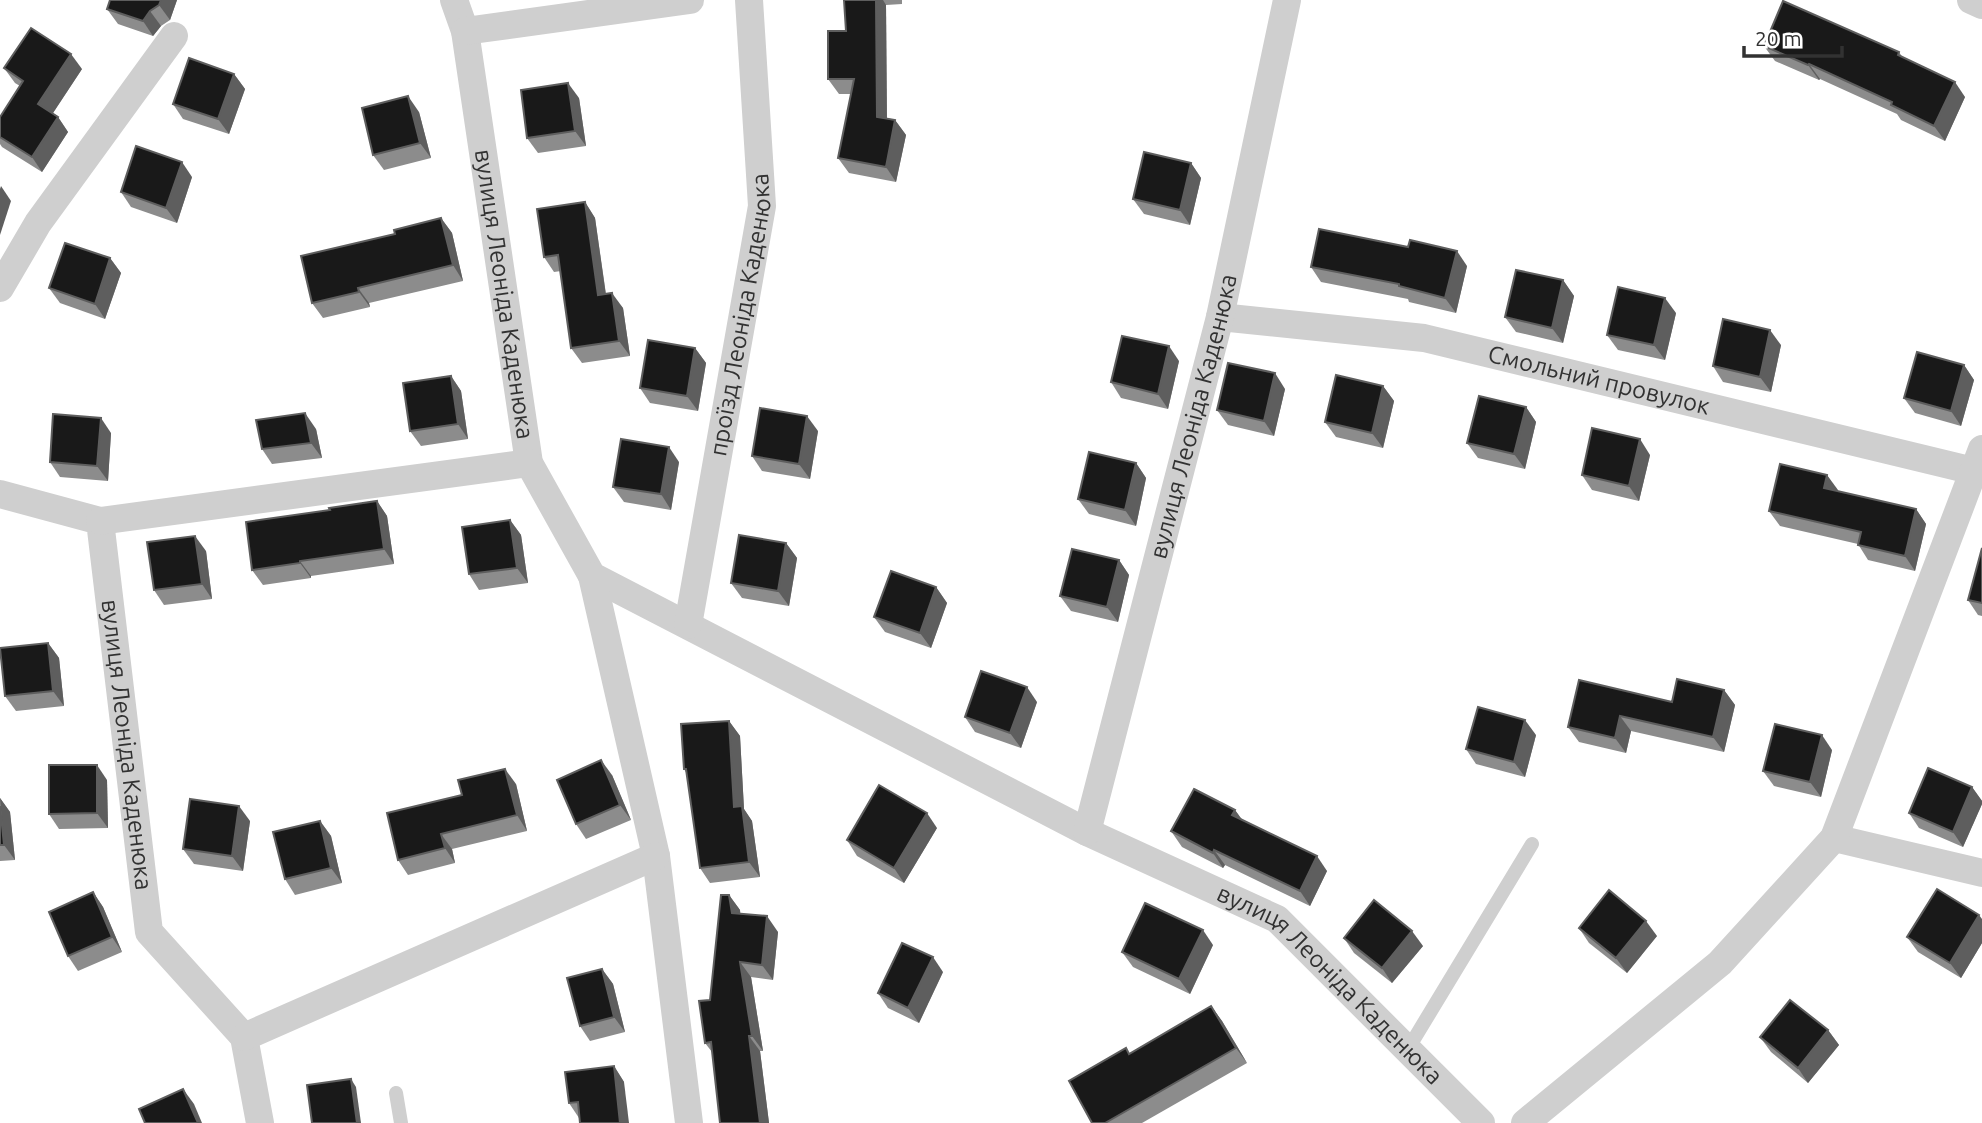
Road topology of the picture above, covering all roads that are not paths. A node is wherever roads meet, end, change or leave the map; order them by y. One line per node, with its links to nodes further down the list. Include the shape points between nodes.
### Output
1 (454, 0): 7 (street, вулиця Леоніда Каденюка)
2 (690, 0): 7 (street)
3 (749, 0): 16 (street, проїзд Леоніда Каденюка, via 762,206)
4 (1287, 0): 10 (street, вулиця Леоніда Каденюка)
5 (1971, 0): 6 (street)
6 (1982, 5)
7 (465, 31): 12 (street, вулиця Леоніда Каденюка)
8 (174, 36): 9 (street, via 38,223)
9 (0, 288)
10 (1220, 317): 11 (street, Смольний провулок, via 1424,338); 17 (street, вулиця Леоніда Каденюка)
11 (1978, 460): 18 (street)
12 (529, 463): 14 (street); 15 (street, вулиця Леоніда Каденюка)
13 (0, 494): 14 (street)
14 (100, 521): 22 (street, вулиця Леоніда Каденюка, via 149,932)
15 (592, 576): 16 (street, вулиця Леоніда Каденюка); 20 (street, вулиця Леоніда Каденюка)
16 (688, 625): 17 (street, вулиця Леоніда Каденюка)
17 (1087, 832): 23 (street, вулиця Леоніда Каденюка, via 1277,919)
18 (1833, 838): 21 (street); 29 (street, via 1720,963)
19 (1532, 844): 23 (lane)
20 (656, 856): 22 (street); 27 (street, вулиця Леоніда Каденюка)
21 (1982, 873)
22 (244, 1037): 25 (street)
23 (1409, 1049): 28 (street, вулиця Леоніда Каденюка)
24 (396, 1093): 26 (lane)
25 (260, 1123)
26 (401, 1123)
27 (689, 1123)
28 (1481, 1123)
29 (1525, 1123)

